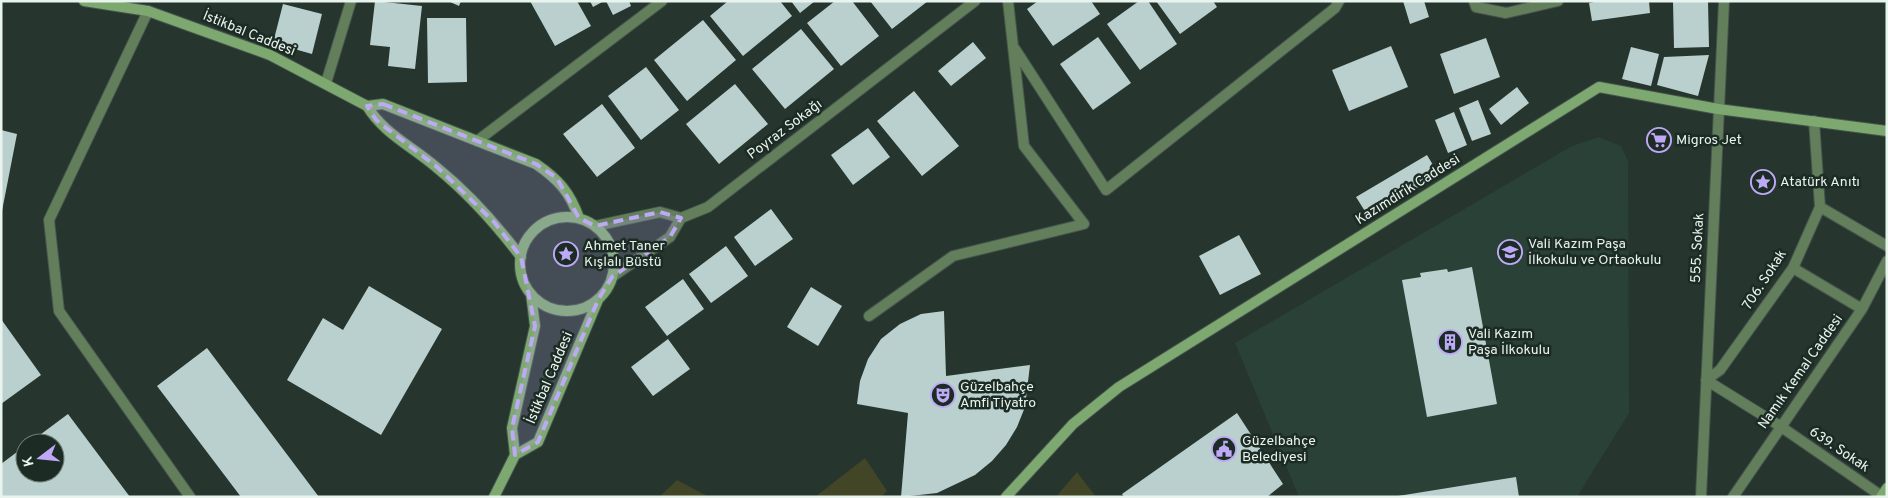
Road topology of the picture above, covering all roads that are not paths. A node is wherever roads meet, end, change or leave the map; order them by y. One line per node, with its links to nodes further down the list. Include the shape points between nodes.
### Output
1 (84, 1): 10 (main road, İstikbal Caddesi)
2 (351, 1): 12 (street)
3 (662, 1): 17 (street)
4 (1008, 1): 11 (street)
5 (1339, 1): 11 (street, via 1336,8 1106,190)
6 (1474, 1): 7 (street, via 1476,7 1506,13)
7 (1558, 1)
8 (1724, 1): 14 (street, 555. Sokak)
9 (968, 3): 20 (street, Poyraz Sokağı, via 708,207)
10 (148, 11): 12 (main road, İstikbal Caddesi, via 270,55); 35 (street, via 49,220 59,311)
11 (1014, 47): 30 (street, via 1024,146 1084,224 953,256)
12 (326, 83): 13 (main road, İstikbal Caddesi)
13 (367, 106): 17 (main road, İstikbal Caddesi, via 384,104); 23 (main road, İstikbal Caddesi, via 376,120 437,167 494,222)
14 (1718, 109): 15 (main road, Kazımdirik Caddesi); 31 (street, 555. Sokak); 37 (main road, Kazımdirik Caddesi, via 1599,87 1119,387 1073,424)
15 (1814, 121): 16 (main road, Kazımdirik Caddesi); 18 (street, 706. Sokak)
16 (1887, 131)
17 (477, 141): 19 (main road, İstikbal Caddesi, via 536,164 556,178 573,202)
18 (1820, 207): 22 (street); 25 (street, 706. Sokak)
19 (579, 218): 21 (main road); 23 (main road, via 560,217 546,222 525,243)
20 (681, 218): 21 (street, via 660,212); 26 (street, via 670,237)
21 (595, 226): 26 (main road, via 611,246 614,261)
22 (1887, 246)
23 (521, 257): 27 (main road, via 521,272)
24 (1887, 261): 29 (street, Namık Kemal Caddesi)
25 (1793, 268): 29 (street); 31 (street, 706. Sokak, via 1720,370)
26 (612, 277): 28 (main road)
27 (531, 294): 28 (main road, via 548,306 563,310 579,310); 33 (main road, İstikbal Caddesi, via 535,326 512,428)
28 (598, 300): 33 (main road, İstikbal Caddesi, via 538,442)
29 (1862, 309): 32 (street, Namık Kemal Caddesi)
30 (869, 316)
31 (1706, 380): 32 (street, 639. Sokak); 38 (street, 555. Sokak)
32 (1780, 426): 34 (street, 639. Sokak); 39 (street, Namık Kemal Caddesi)
33 (515, 454): 36 (main road)
34 (1883, 495)
35 (190, 497)
36 (494, 497)
37 (1006, 497)
38 (1701, 497)
39 (1733, 497)

